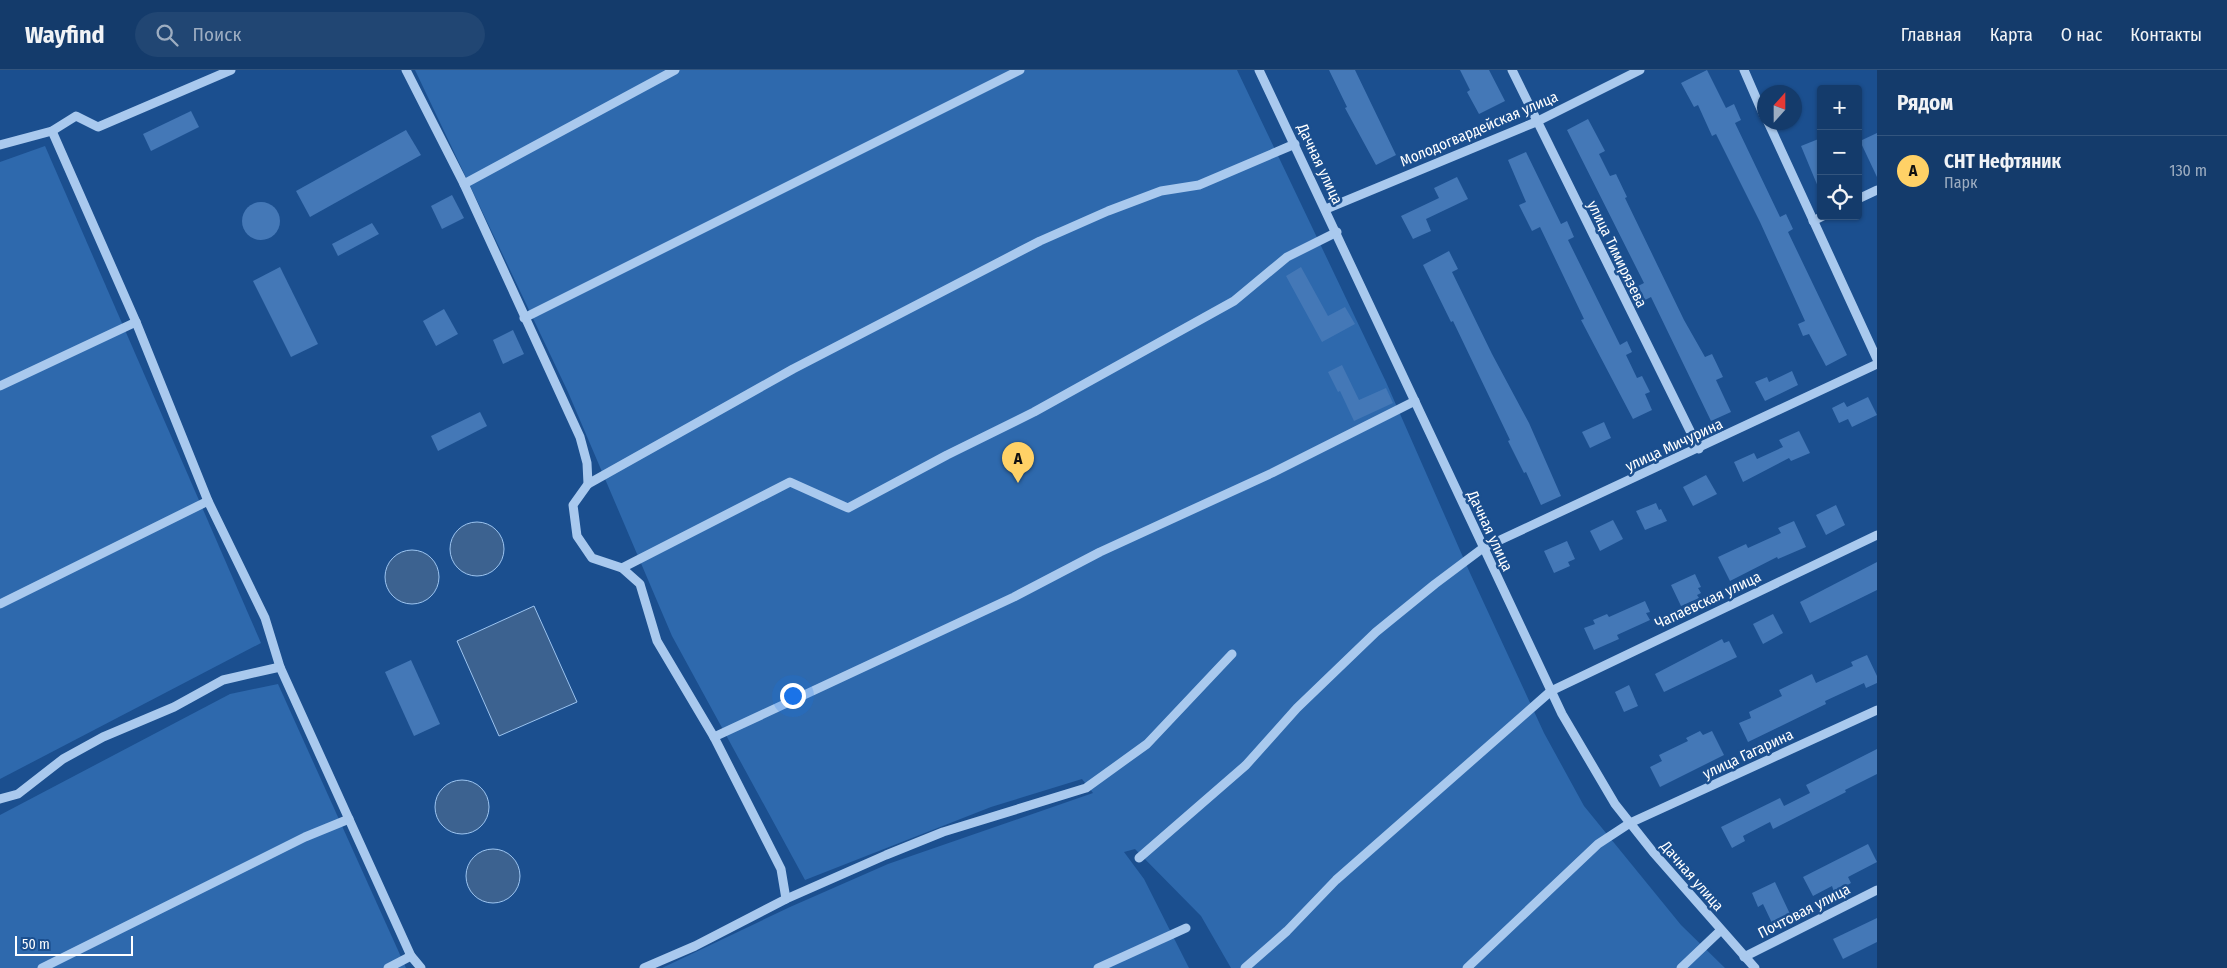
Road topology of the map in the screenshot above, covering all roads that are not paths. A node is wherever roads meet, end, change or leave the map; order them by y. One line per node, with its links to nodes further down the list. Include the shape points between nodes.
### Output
1 (231, 70): 12 (street, via 98,127 76,116)
2 (406, 70): 15 (street)
3 (675, 70): 15 (street)
4 (1020, 70): 22 (street)
5 (1259, 70): 13 (street, Дачная улица)
6 (1512, 70): 10 (street, улица Тимирязева)
7 (1640, 70): 10 (street, Молодогвардейская улица)
8 (1744, 70): 9 (street)
9 (1757, 100)
10 (1536, 122): 18 (street, Молодогвардейская улица); 28 (street, улица Тимирязева)
11 (1772, 130): 20 (street)
12 (52, 131): 14 (street); 23 (street)
13 (1295, 144): 18 (street, Дачная улица); 29 (street, via 1199,185 1161,191 1040,241 793,369)
14 (0, 145)
15 (464, 184): 22 (street)
16 (1877, 190): 17 (street)
17 (1862, 197)
18 (1326, 209): 21 (street, Дачная улица)
19 (1817, 219): 20 (street)
20 (1813, 221): 24 (street)
21 (1337, 232): 27 (street, Дачная улица); 33 (street, via 1287,257 1234,301 1034,412 848,508 790,482)
22 (524, 318): 29 (street, via 580,437 588,463)
23 (136, 322): 26 (street); 30 (street)
24 (1877, 359)
25 (1877, 364): 28 (street, улица Мичурина)
26 (0, 386)
27 (1415, 401): 32 (street, Дачная улица); 39 (street, via 1272,473 1100,552 1014,597)
28 (1698, 449): 32 (street, улица Мичурина)
29 (588, 484): 33 (street, via 573,505 577,536 592,558)
30 (208, 501): 34 (street); 36 (street, via 265,618)
31 (1877, 535): 37 (street, Чапаевская улица)
32 (1483, 548): 37 (street, Дачная улица); 43 (street, улица Мичурина, via 1376,632 1297,708 1246,765)
33 (622, 568): 39 (street, via 640,584 657,641)
34 (0, 604)
35 (1232, 654): 45 (street, via 1147,744 1086,788 943,832)
36 (280, 667): 40 (street, via 223,680 103,737 63,759 18,794); 41 (street)
37 (1551, 691): 42 (street, Дачная улица, via 1585,756); 55 (street, Чапаевская улица, via 1336,880 1287,931)
38 (1877, 710): 42 (street, улица Гагарина)
39 (714, 737): 45 (street, via 781,869)
40 (0, 799)
41 (349, 819): 48 (street); 50 (street, via 306,837)
42 (1630, 823): 47 (street, Дачная улица); 56 (street, улица Гагарина, via 1598,844)
43 (1139, 858)
44 (1877, 890): 49 (street, Почтовая улица)
45 (786, 899): 53 (street, via 695,946)
46 (1186, 928): 54 (street)
47 (1721, 930): 49 (street, Дачная улица); 57 (street)
48 (411, 956): 51 (street); 52 (street)
49 (1744, 956): 58 (street, Дачная улица)
50 (42, 968)
51 (388, 968)
52 (420, 968)
53 (644, 968)
54 (1098, 968)
55 (1245, 968)
56 (1467, 968)
57 (1681, 968)
58 (1755, 968)

